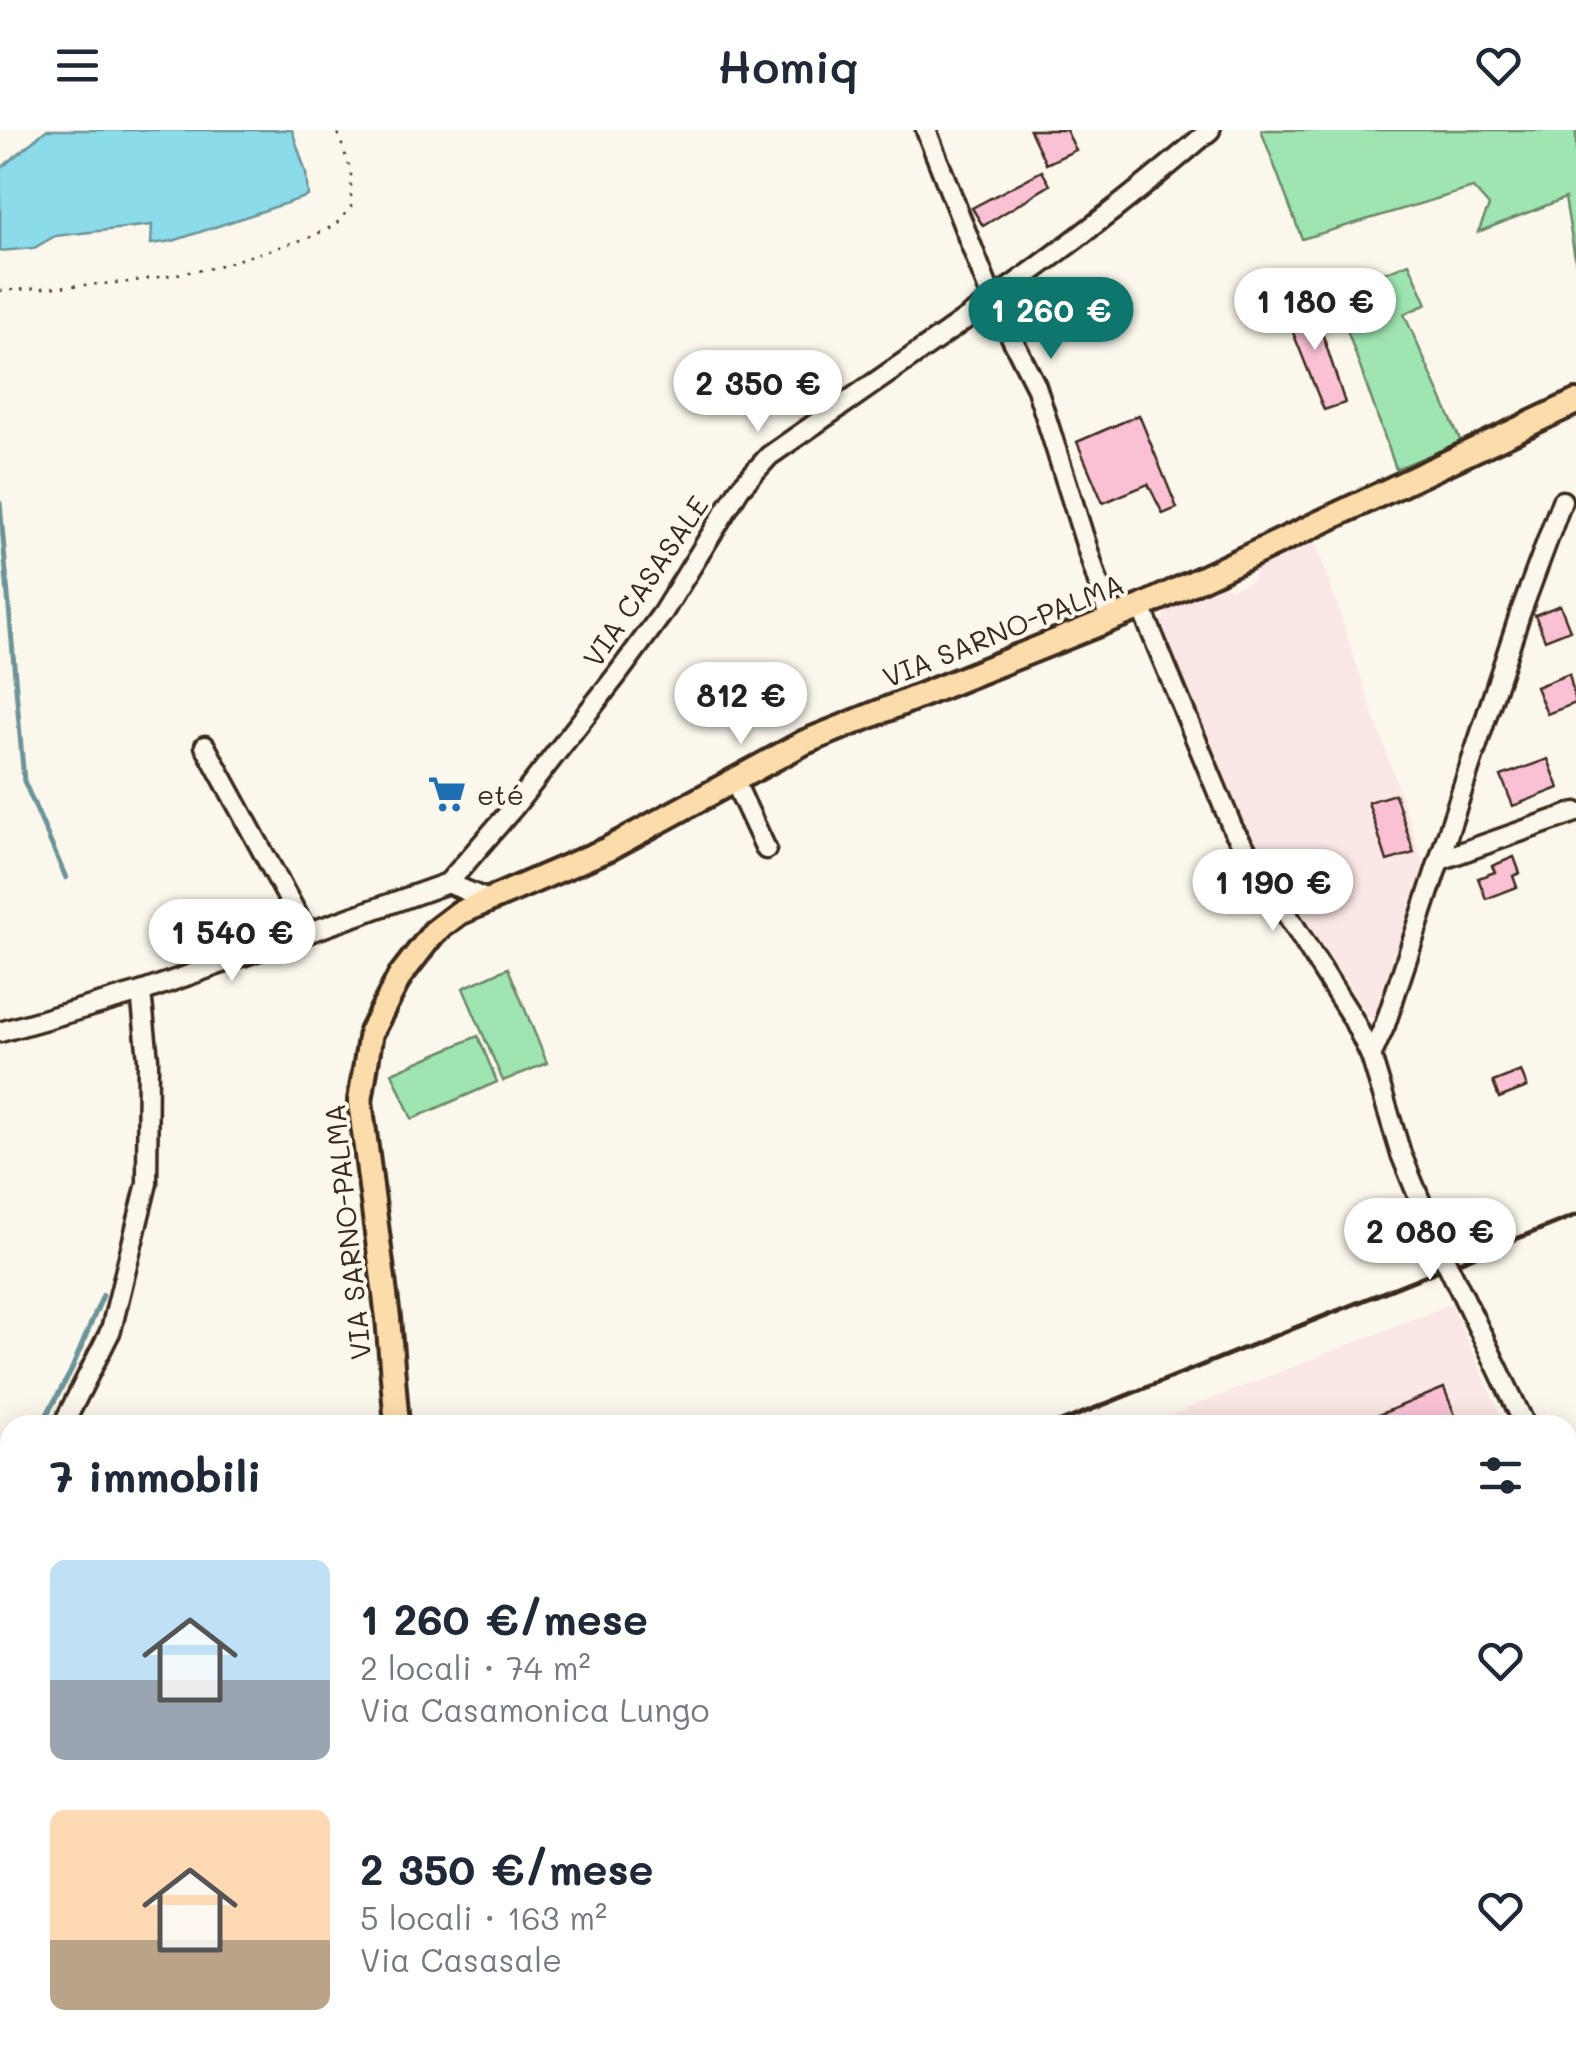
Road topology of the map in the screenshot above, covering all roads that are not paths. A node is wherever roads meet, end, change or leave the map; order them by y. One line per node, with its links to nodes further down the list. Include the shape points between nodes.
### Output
1 (926, 130): 3 (street)
2 (1210, 130): 3 (street, VIA CASASALE)
3 (993, 302): 7 (street, via 1036,386); 13 (street, VIA CASASALE, via 769,456 740,488 617,675)
4 (1576, 402): 6 (main road, VIA SARNO-PALMA)
5 (1562, 501): 12 (street)
6 (1140, 607): 7 (main road, VIA SARNO-PALMA); 18 (street, via 1234,829)
7 (1109, 617): 9 (main road, VIA SARNO-PALMA, via 805,742)
8 (205, 746): 15 (street)
9 (734, 780): 11 (street); 14 (main road, VIA SARNO-PALMA, via 608,849)
10 (1576, 812): 12 (street)
11 (766, 849)
12 (1440, 860): 18 (street)
13 (448, 883): 14 (street); 15 (street)
14 (488, 900): 20 (main road, VIA SARNO-PALMA, via 434,932 400,976 368,1050 360,1102)
15 (306, 931): 16 (street)
16 (142, 992): 17 (street); 19 (street, via 147,1184 111,1330)
17 (0, 1032)
18 (1370, 1056): 21 (street, bridge, via 1440,1247)
19 (68, 1415)
20 (396, 1415)
21 (1520, 1415)

